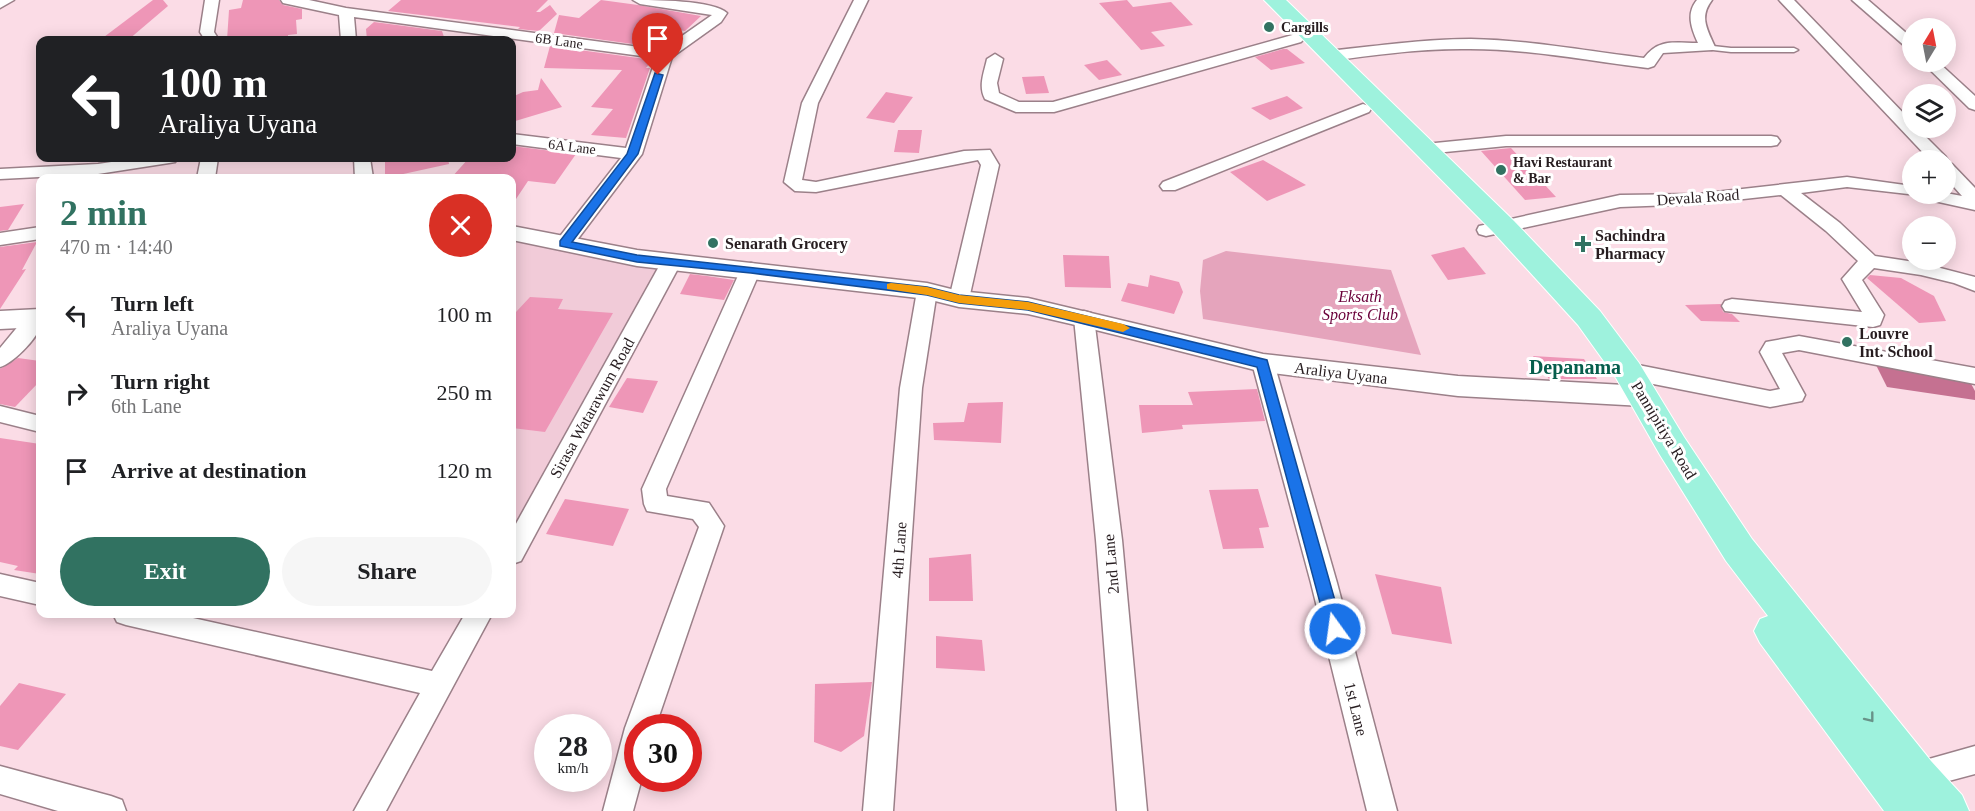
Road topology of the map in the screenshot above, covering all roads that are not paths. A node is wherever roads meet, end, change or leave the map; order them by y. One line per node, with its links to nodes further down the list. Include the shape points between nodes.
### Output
1 (7, 0): 11 (street)
2 (212, 0): 14 (street)
3 (288, 0): 12 (street, 6B Lane)
4 (640, 0): 21 (street, via 720,13)
5 (861, 0): 52 (street, via 810,103 793,182 801,187 816,187 984,154 990,165)
6 (1260, 0): 18 (main road, Pannipitiya Road)
7 (1274, 0): 22 (main road, Pannipitiya Road)
8 (1705, 0): 19 (street, via 1698,8 1698,26)
9 (1786, 0): 30 (street)
10 (1859, 0): 16 (street)
11 (0, 4)
12 (346, 12): 13 (street, 6B Lane); 15 (street)
13 (477, 35)
14 (207, 36)
15 (348, 36)
16 (1902, 37)
17 (516, 39): 21 (street, 6B Lane)
18 (1296, 39): 23 (street, via 1054,107 1016,107 991,96 989,83); 26 (main road, Pannipitiya Road)
19 (1707, 47): 20 (lane); 22 (street, via 1658,50 1648,63 1550,49 1448,44)
20 (1794, 50)
21 (665, 55): 31 (street)
22 (1329, 56): 29 (main road, Pannipitiya Road)
23 (995, 59)
24 (1940, 72): 25 (street)
25 (1975, 105)
26 (1363, 109): 36 (street); 42 (main road, Pannipitiya Road)
27 (516, 139): 31 (street, 6A Lane)
28 (1771, 141): 29 (street, via 1506,141)
29 (1425, 149): 42 (main road, Pannipitiya Road)
30 (1929, 150)
31 (633, 154): 46 (street)
32 (141, 162): 33 (street)
33 (99, 168): 34 (street)
34 (0, 174)
35 (1956, 179): 39 (street)
36 (1168, 186)
37 (1786, 190): 38 (street, Devala Road, via 1847,182); 42 (street, Devala Road, via 1698,199 1620,201); 48 (street)
38 (1902, 190)
39 (1975, 199)
40 (1956, 200): 41 (street)
41 (1975, 204)
42 (1495, 229): 61 (main road, Pannipitiya Road)
43 (36, 234): 45 (street)
44 (516, 234): 46 (street, Araliya Uyana)
45 (0, 239)
46 (564, 244): 47 (street, Araliya Uyana)
47 (672, 261): 49 (street, Araliya Uyana); 64 (street, Sirasa Watarawum Road)
48 (1869, 261): 50 (street, via 1921,268); 53 (street, via 1852,279 1874,315 1873,320)
49 (751, 269): 51 (street, Araliya Uyana); 70 (street, via 654,489 656,504 700,510 712,526)
50 (1975, 285)
51 (927, 291): 52 (street, Araliya Uyana); 78 (street, 4th Lane, via 911,388)
52 (959, 299): 55 (street, Araliya Uyana, via 1028,306)
53 (1732, 306)
54 (36, 318): 56 (street)
55 (1084, 318): 59 (street, Araliya Uyana); 79 (street, 2nd Lane, via 1109,540)
56 (0, 320)
57 (36, 320): 58 (street)
58 (0, 360)
59 (1263, 363): 61 (street, Araliya Uyana, via 1458,386); 80 (street, 1st Lane)
60 (1975, 376): 61 (street, via 1799,343 1774,347 1771,352 1794,396 1770,399)
61 (1630, 388): 74 (main road, Pannipitiya Road, via 1739,550)
62 (0, 414): 63 (street)
63 (36, 423)
64 (516, 548)
65 (0, 585): 66 (street)
66 (36, 593)
67 (144, 618): 69 (street)
68 (477, 618): 69 (street)
69 (440, 685): 76 (street)
70 (645, 714)
71 (1975, 760): 74 (street)
72 (0, 780): 75 (street)
73 (624, 788): 77 (street)
74 (1914, 793): 81 (main road, Pannipitiya Road)
75 (111, 811)
76 (369, 811)
77 (618, 811)
78 (878, 811)
79 (1132, 811)
80 (1382, 811)
81 (1946, 811)

